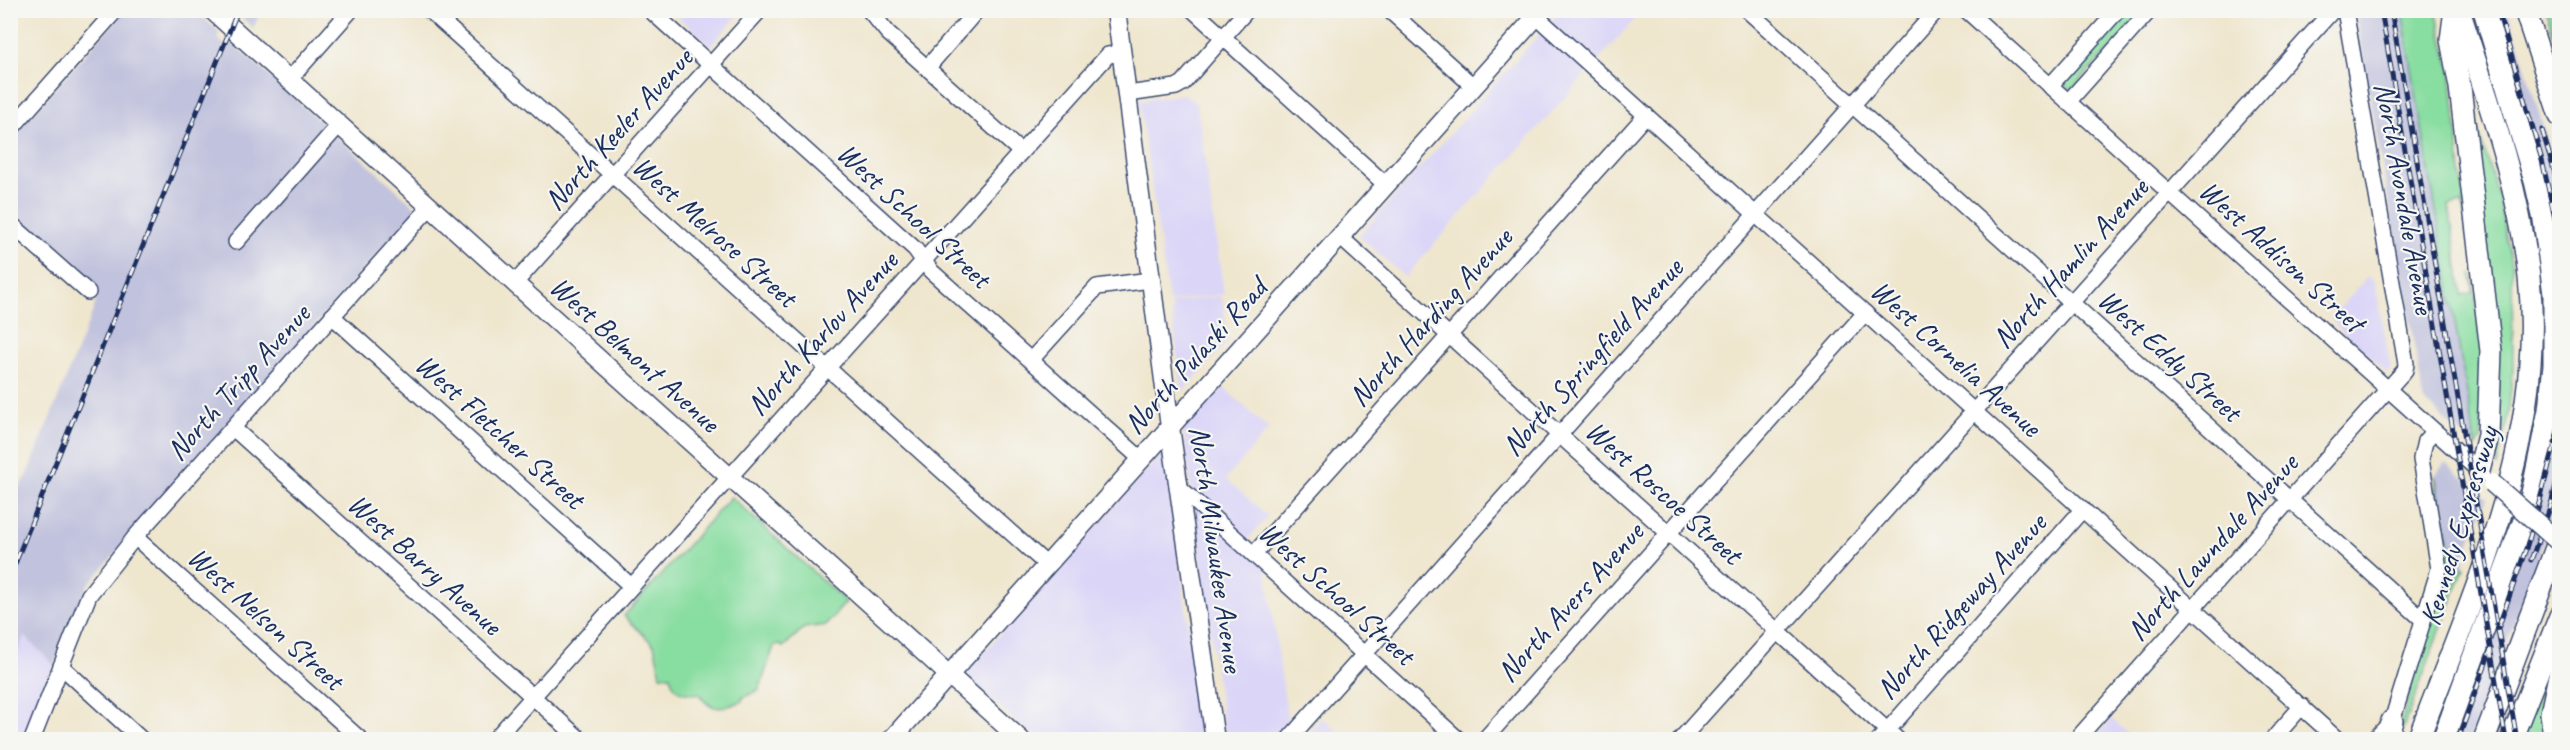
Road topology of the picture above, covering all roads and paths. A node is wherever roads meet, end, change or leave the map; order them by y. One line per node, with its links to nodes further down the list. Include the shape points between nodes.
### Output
1 (116, 10): 37 (street)
2 (212, 10): 28 (main road, West Belmont Avenue)
3 (351, 10): 28 (street)
4 (429, 10): 39 (street, West Melrose Street)
5 (650, 10): 26 (street, West School Street)
6 (760, 10): 26 (street, North Keeler Avenue)
7 (868, 10): 27 (street)
8 (977, 10): 27 (street)
9 (1116, 10): 25 (main road, North Milwaukee Avenue)
10 (1193, 10): 24 (street)
11 (1247, 10): 24 (street)
12 (1389, 10): 30 (street)
13 (1747, 10): 33 (street, West Eddy Street)
14 (1937, 10): 33 (street, North Springfield Avenue)
15 (1966, 10): 29 (street, West Addison Street)
16 (2118, 10): 29 (street)
17 (2150, 10): 32 (street)
18 (2333, 10): 41 (street, North Hamlin Avenue)
19 (2345, 10): 57 (street, North Avondale Avenue, via 2406,364)
20 (2457, 10): 65 (highway, via 2451,40 2491,351); 105 (highway, Kennedy Expressway, via 2501,146 2521,225 2530,297 2531,361 2522,432 2500,516)
21 (2484, 10): 106 (highway, via 2544,220 2554,294 2554,365 2530,502)
22 (2525, 10): 35 (highway)
23 (1539, 14): 30 (main road, North Pulaski Road); 34 (street, West Cornelia Avenue)
24 (1223, 37): 31 (street, via 1183,83); 40 (street)
25 (1122, 53): 31 (main road, North Milwaukee Avenue); 38 (street, North Karlov Avenue, via 1108,55)
26 (711, 65): 39 (street, North Keeler Avenue); 47 (street, West School Street)
27 (927, 68): 38 (street)
28 (289, 80): 36 (main road, West Belmont Avenue)
29 (2050, 86): 32 (street, West Addison Street)
30 (1474, 87): 40 (main road, North Pulaski Road)
31 (1128, 94): 48 (main road, North Milwaukee Avenue)
32 (2068, 102): 41 (street, West Addison Street)
33 (1852, 105): 43 (street, North Springfield Avenue); 51 (street, West Eddy Street)
34 (1646, 115): 43 (street, West Cornelia Avenue); 54 (street, North Harding Avenue)
35 (2559, 116)
36 (339, 125): 42 (main road, West Belmont Avenue); 46 (street)
37 (10, 130)
38 (1021, 152): 47 (street, North Karlov Avenue)
39 (612, 175): 49 (street, North Keeler Avenue); 56 (street, West Melrose Street)
40 (1386, 185): 45 (main road, North Pulaski Road)
41 (2169, 193): 51 (street, North Hamlin Avenue); 57 (street, West Addison Street)
42 (430, 207): 49 (main road, West Belmont Avenue); 53 (street, North Tripp Avenue)
43 (1755, 214): 52 (street, West Cornelia Avenue); 62 (street, North Springfield Avenue)
44 (10, 223): 50 (street)
45 (1340, 237): 54 (street, West Roscoe Street); 59 (main road, North Pulaski Road)
46 (236, 242)
47 (924, 261): 55 (street, West School Street); 56 (street, North Karlov Avenue)
48 (1150, 280): 55 (street, via 1097,287); 59 (main road, North Milwaukee Avenue)
49 (515, 283): 64 (main road, West Belmont Avenue)
50 (88, 292)
51 (2071, 303): 58 (street, North Hamlin Avenue); 67 (street, West Eddy Street)
52 (1865, 313): 58 (street, West Cornelia Avenue); 69 (street, North Avers Avenue)
53 (332, 316): 60 (street, North Tripp Avenue); 75 (street, West Fletcher Street)
54 (1450, 335): 62 (street, West Roscoe Street); 73 (street, North Harding Avenue)
55 (1031, 360): 63 (street, West School Street)
56 (827, 368): 64 (street, North Karlov Avenue); 74 (street, West Melrose Street)
57 (2388, 390): 61 (street, West Addison Street); 67 (street, North Lawndale Avenue)
58 (1974, 411): 68 (street, West Cornelia Avenue); 79 (street, North Hamlin Avenue)
59 (1170, 427): 63 (main road, North Pulaski Road); 66 (main road, North Milwaukee Avenue)
60 (233, 428): 70 (street, North Tripp Avenue); 84 (street, West Barry Avenue)
61 (2434, 431): 65 (street, West Addison Street); 78 (street, via 2425,441 2421,459 2439,569)
62 (1559, 435): 69 (street, West Roscoe Street); 80 (street, North Springfield Avenue)
63 (1141, 459): 74 (main road, North Pulaski Road)
64 (729, 477): 75 (street, North Karlov Avenue); 83 (main road, West Belmont Avenue)
65 (2485, 477): 72 (main road, West Addison Street, bridge)
66 (1179, 488): 73 (street, West School Street); 96 (main road, North Milwaukee Avenue)
67 (2290, 500): 76 (street, North Lawndale Avenue); 78 (street, West Eddy Street)
68 (2083, 509): 76 (street, West Cornelia Avenue); 87 (street, North Ridgeway Avenue)
69 (1668, 532): 79 (street, West Roscoe Street); 99 (street, North Avers Avenue)
70 (135, 537): 82 (street, North Tripp Avenue, via 89,595); 91 (street, West Nelson Street)
71 (2559, 537): 107 (highway)
72 (2559, 543)
73 (1254, 554): 80 (street, West School Street)
74 (1047, 565): 83 (main road, North Pulaski Road)
75 (631, 586): 84 (street, North Karlov Avenue)
76 (2193, 608): 85 (street, West Cornelia Avenue); 101 (street, North Lawndale Avenue)
77 (2559, 616): 108 (highway)
78 (2422, 619): 86 (street)
79 (1777, 631): 87 (street, West Roscoe Street); 100 (street, North Hamlin Avenue)
80 (1364, 654): 97 (street, North Springfield Avenue); 98 (street, West School Street)
81 (2559, 657): 88 (street, via 2548,713)
82 (61, 666): 89 (street, North Tripp Avenue); 90 (street)
83 (949, 675): 94 (main road, North Pulaski Road); 95 (main road, West Belmont Avenue)
84 (533, 696): 92 (street, North Karlov Avenue); 93 (street, West Barry Avenue)
85 (2302, 706): 102 (street); 103 (street, West Cornelia Avenue)
86 (2389, 730): 104 (street)
87 (1888, 736)
88 (2551, 736)
89 (32, 740)
90 (142, 740)
91 (361, 740)
92 (494, 740)
93 (581, 740)
94 (891, 740)
95 (1021, 740)
96 (1215, 740)
97 (1288, 740)
98 (1459, 740)
99 (1484, 740)
100 (1680, 740)
101 (2076, 740)
102 (2272, 740)
103 (2338, 740)
104 (2374, 740)
105 (2418, 740)
106 (2443, 740)
107 (2484, 740)
108 (2511, 740)

